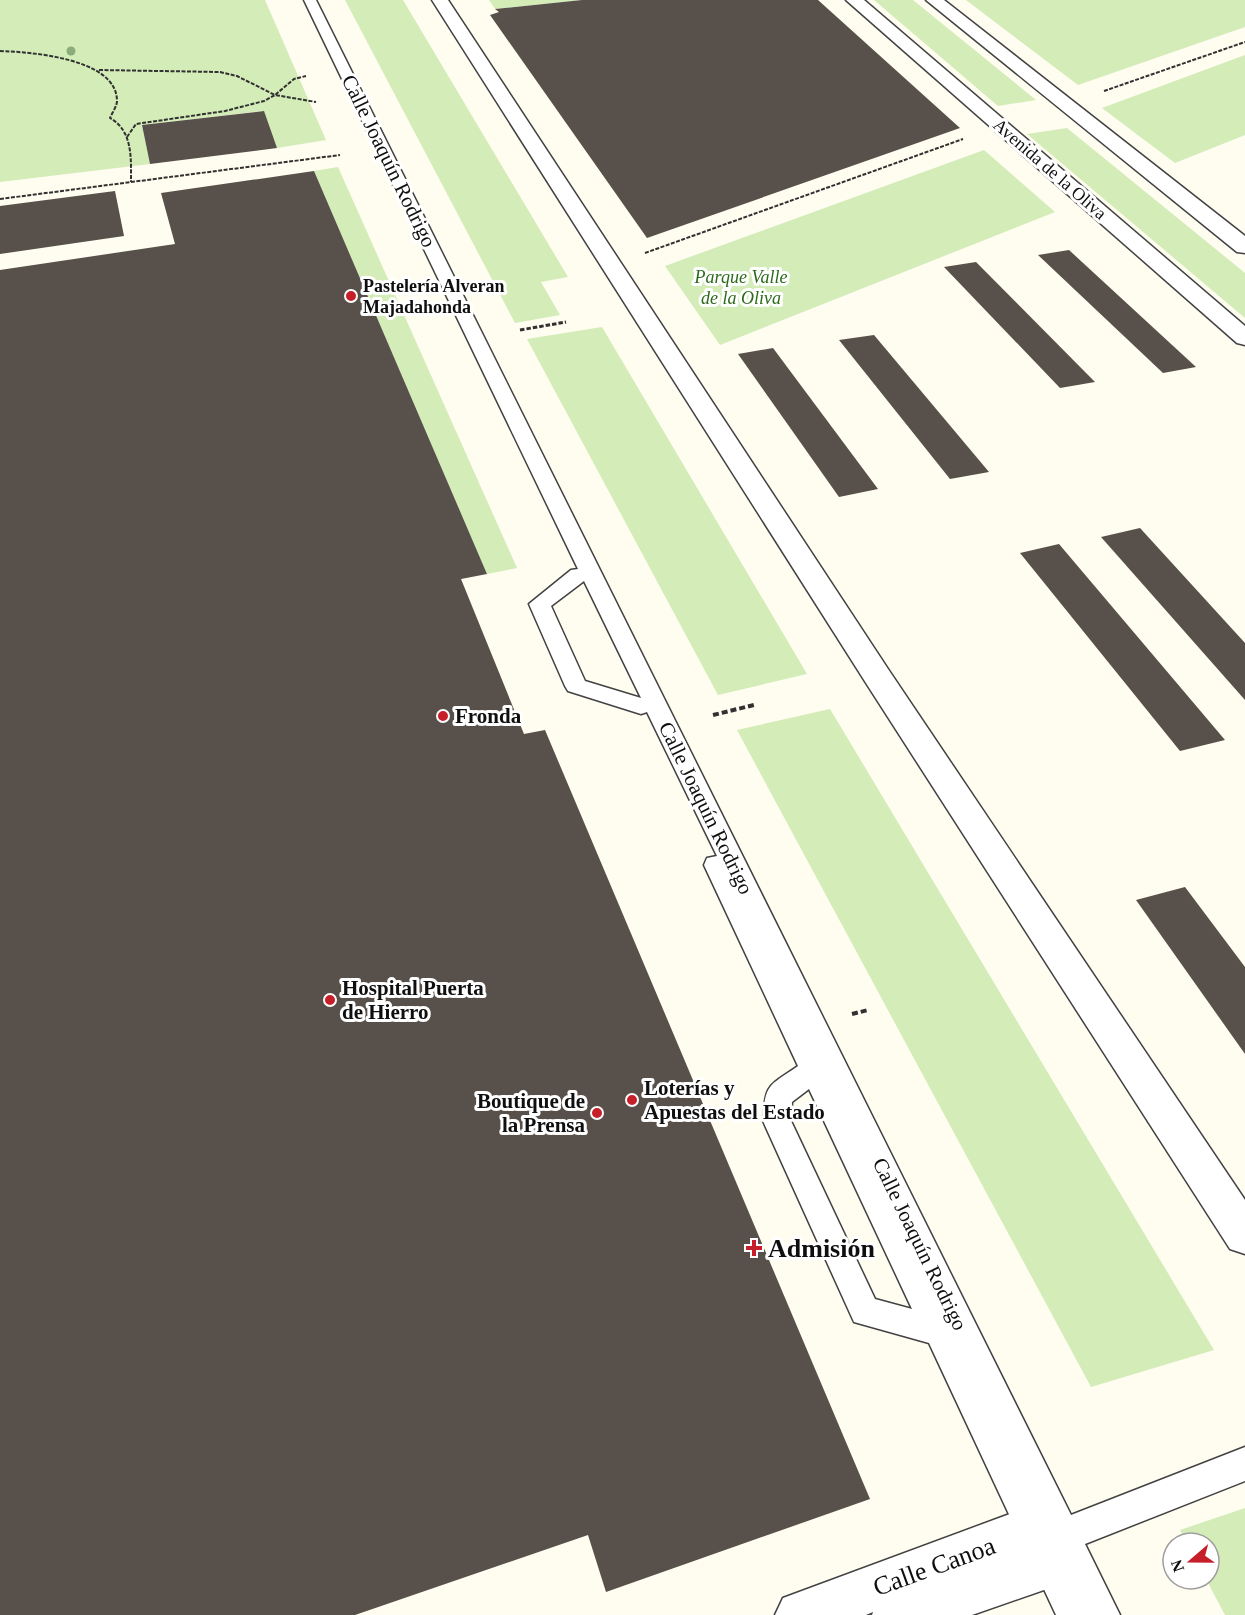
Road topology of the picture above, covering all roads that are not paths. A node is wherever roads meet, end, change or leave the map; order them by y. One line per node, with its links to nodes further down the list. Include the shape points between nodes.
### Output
1 (297, 0): 8 (lane, Calle Joaquín Rodrigo)
2 (310, 0): 14 (lane, Calle Joaquín Rodrigo)
3 (440, 0): 11 (street)
4 (854, 0): 7 (street, Avenida de la Oliva)
5 (934, 0): 6 (street)
6 (1245, 247)
7 (1245, 338)
8 (578, 575): 9 (lane, Calle Joaquín Rodrigo); 9 (lane, via 540,604 576,686)
9 (641, 705): 10 (lane, Calle Joaquín Rodrigo)
10 (814, 1070): 12 (lane, Calle Joaquín Rodrigo); 12 (lane, via 778,1096 777,1121 865,1311)
11 (1245, 1235)
12 (939, 1331): 14 (lane, Calle Joaquín Rodrigo)
13 (1245, 1464): 14 (lane)
14 (1049, 1543): 15 (street, Calle Canoa); 16 (street, Calle Canoa); 17 (lane, Calle Joaquín Rodrigo); 18 (lane, Calle Joaquín Rodrigo)
15 (800, 1615)
16 (897, 1615)
17 (1075, 1615)
18 (1102, 1615)

